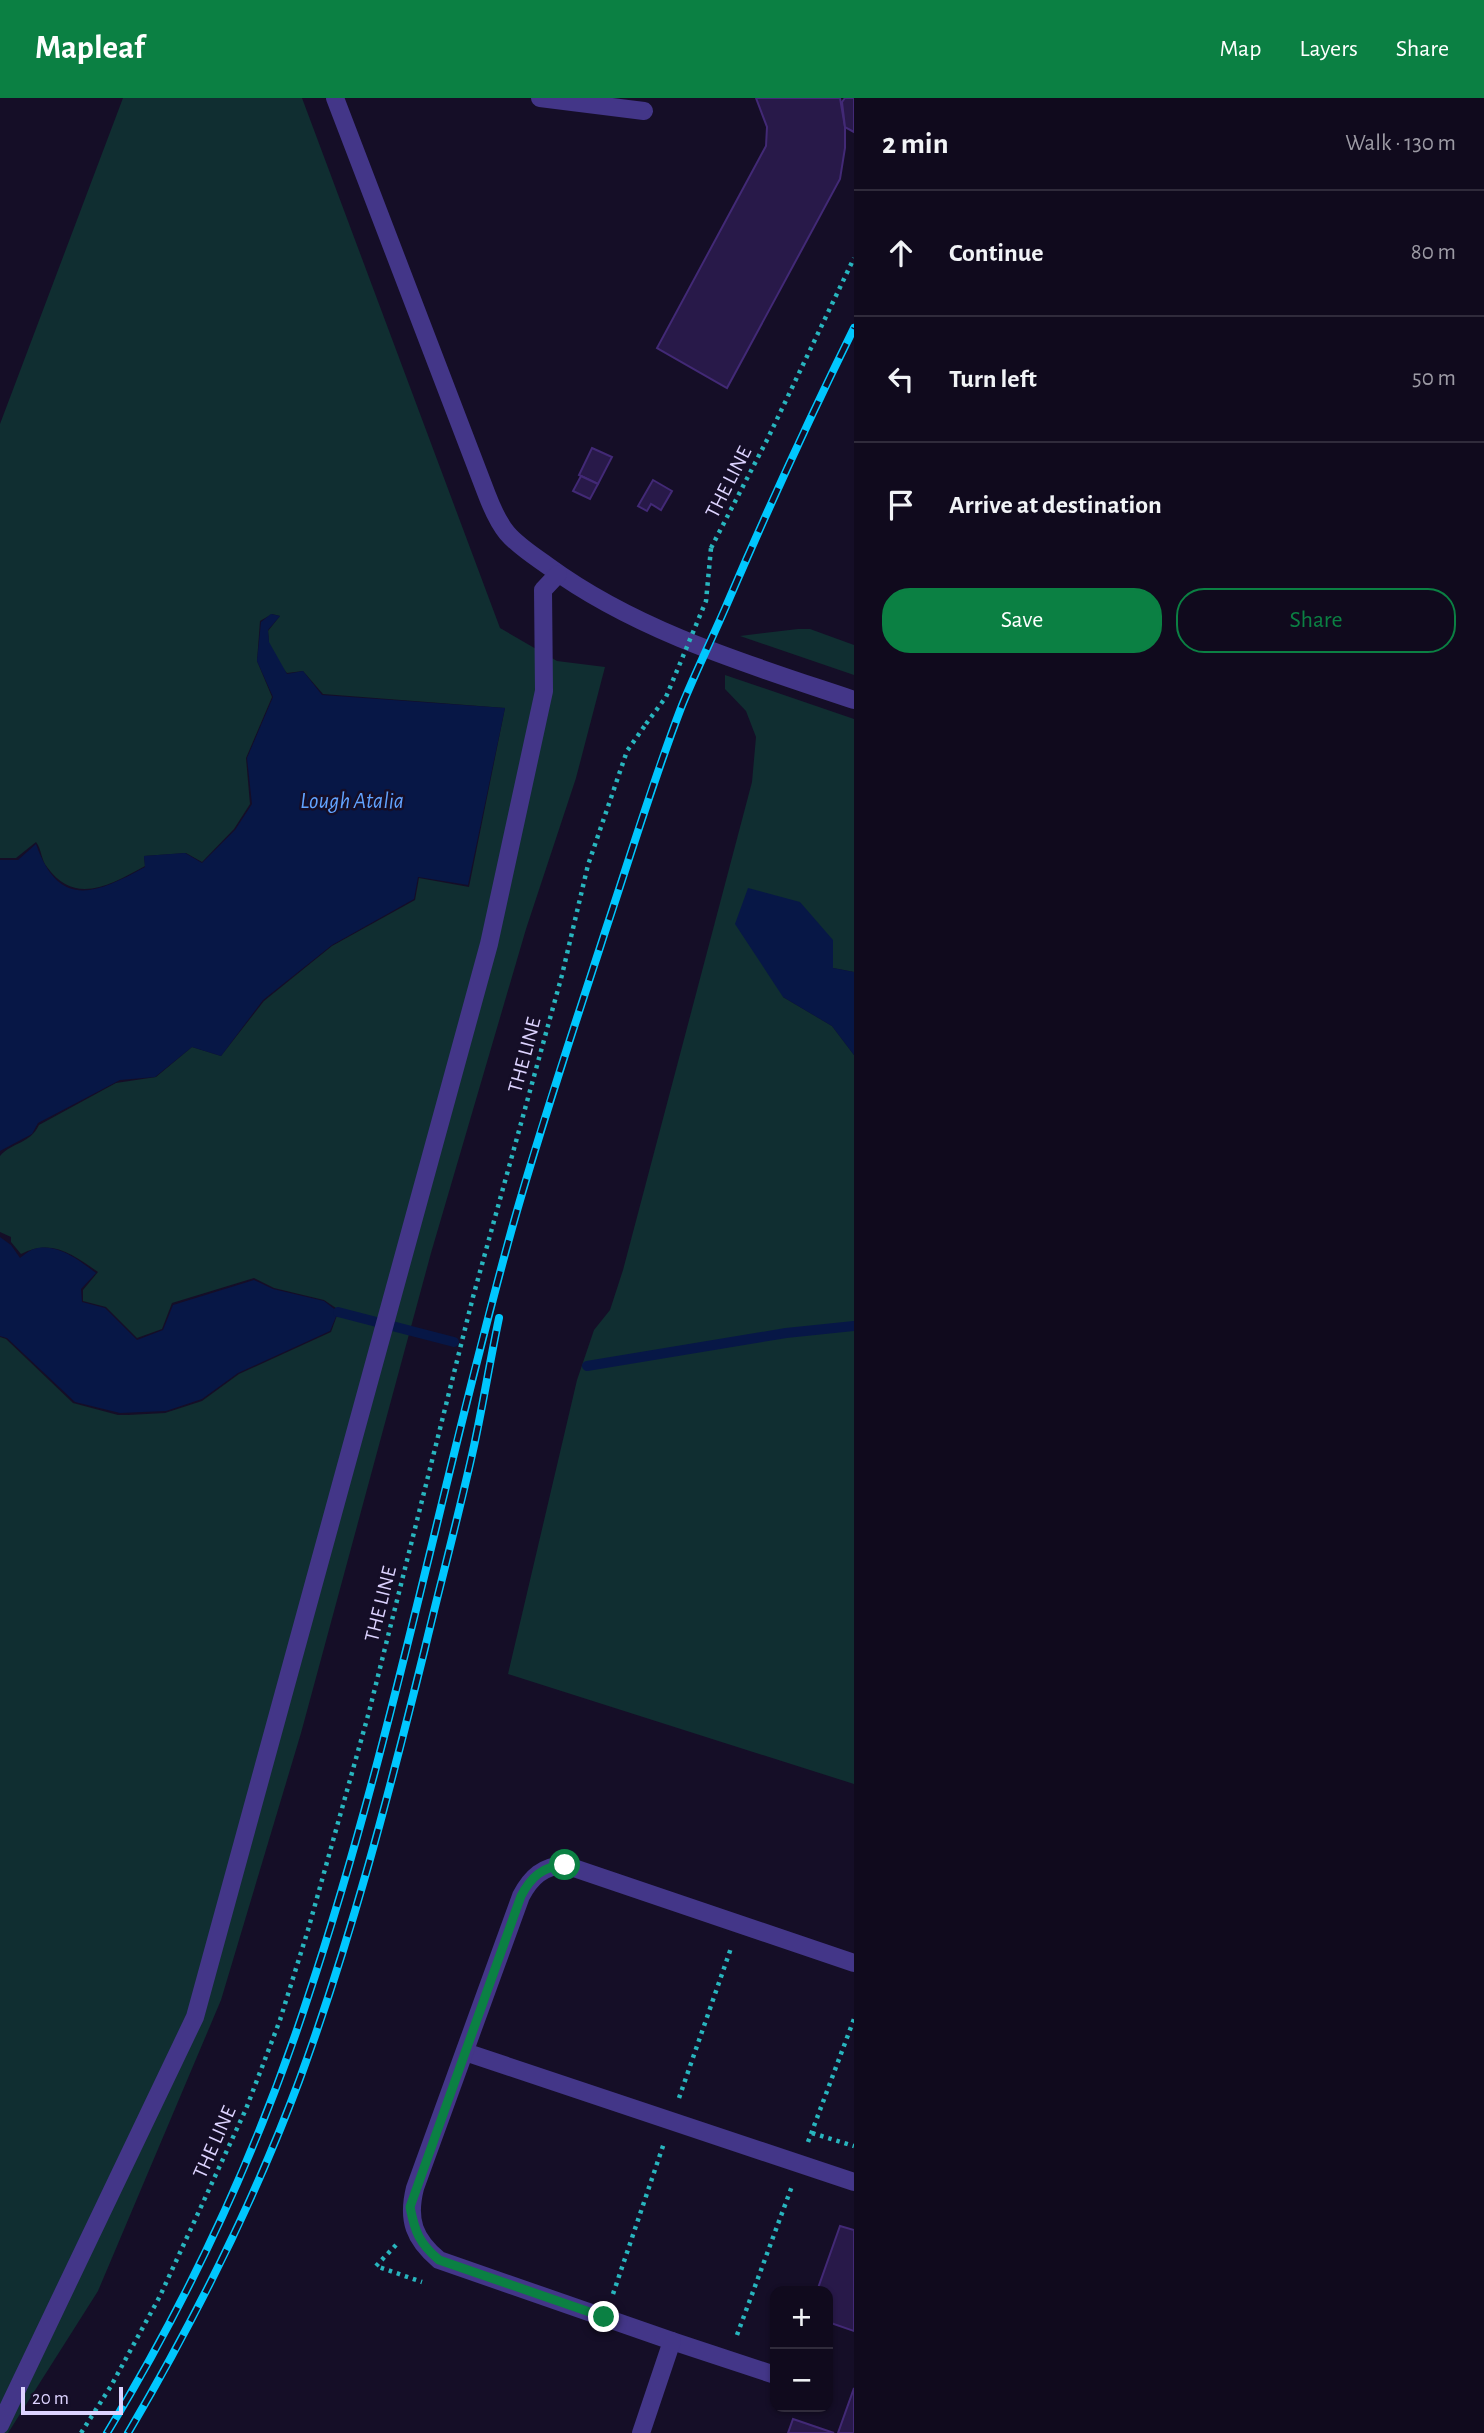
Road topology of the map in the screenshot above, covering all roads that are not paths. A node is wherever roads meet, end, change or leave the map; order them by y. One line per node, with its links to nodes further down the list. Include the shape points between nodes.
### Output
1 (335, 98): 4 (street, via 490,503 512,539)
2 (540, 98): 3 (street)
3 (643, 111)
4 (558, 574): 5 (street, via 684,639); 11 (street, via 542,590 544,691 489,944 195,2017)
5 (854, 700)
6 (854, 1963): 7 (street, via 565,1865 551,1866 529,1881 521,1896)
7 (465, 2052): 8 (street); 9 (street, via 410,2207 422,2245 439,2260)
8 (854, 2182)
9 (672, 2341): 10 (street); 12 (street)
10 (770, 2373)
11 (0, 2425)
12 (642, 2433)

